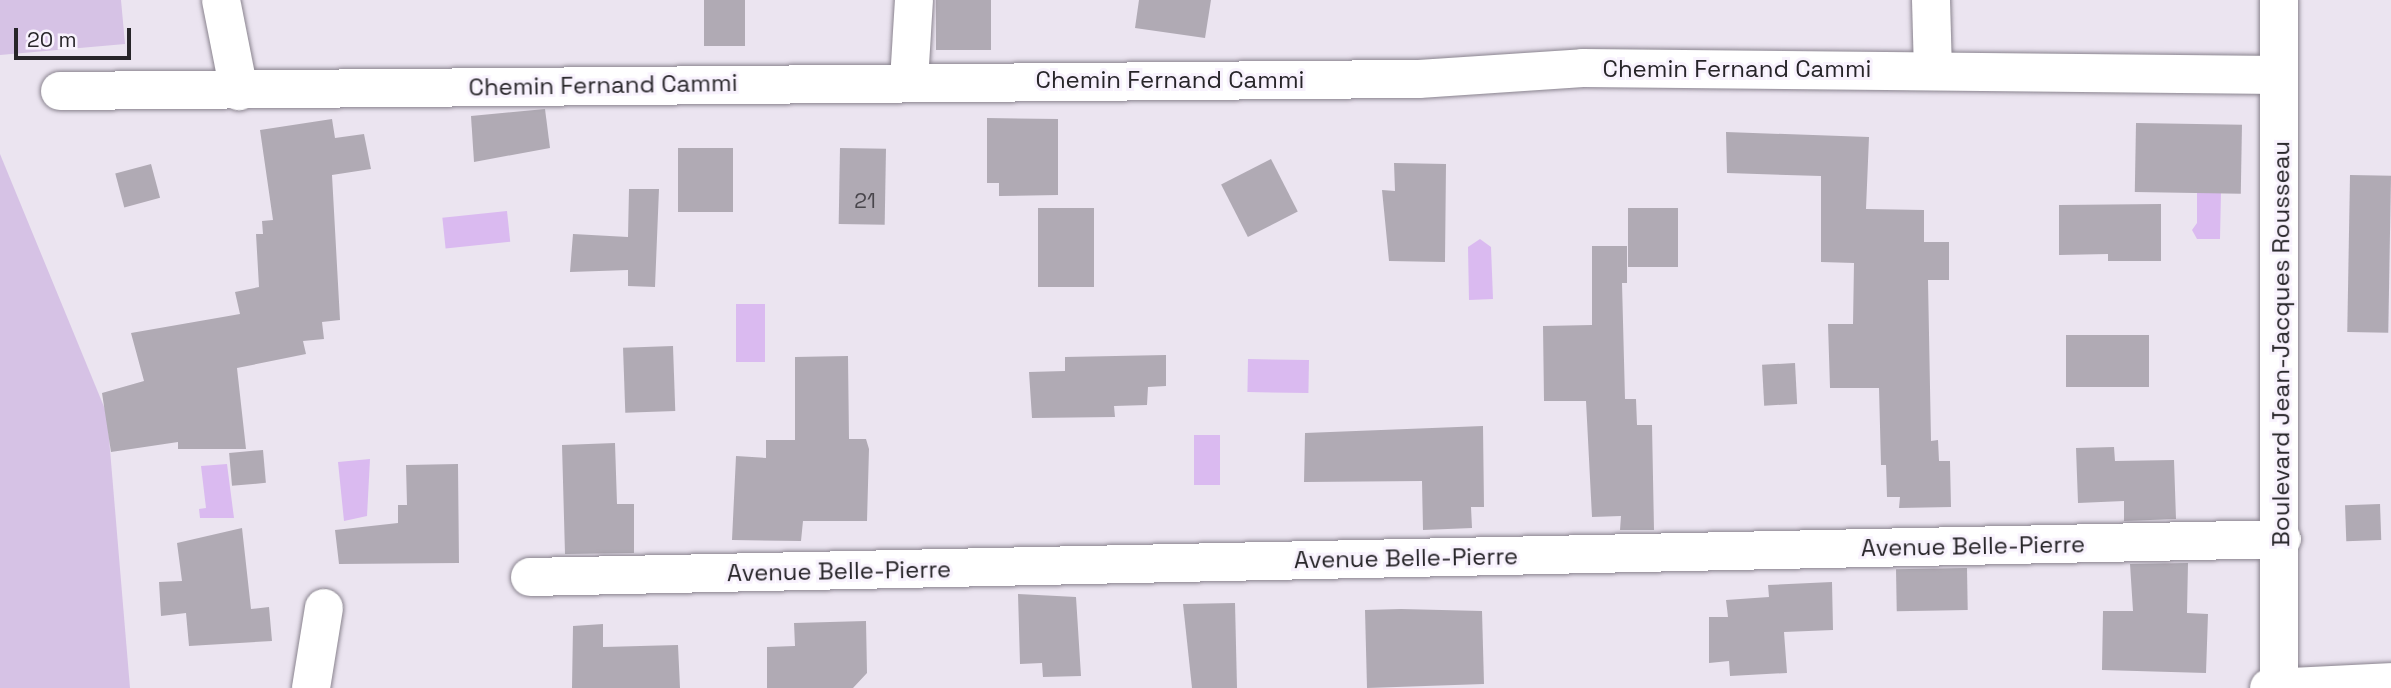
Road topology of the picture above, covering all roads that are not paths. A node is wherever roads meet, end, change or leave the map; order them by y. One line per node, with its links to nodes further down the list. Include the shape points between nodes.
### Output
1 (221, 0): 9 (street)
2 (914, 0): 7 (street)
3 (1931, 0): 5 (street)
4 (2279, 0): 6 (street, Boulevard Jean-Jacques Rousseau)
5 (1933, 70): 6 (street, Chemin Fernand Cammi); 7 (street, Chemin Fernand Cammi, via 1583,68 1419,79)
6 (2279, 75): 10 (street, Boulevard Jean-Jacques Rousseau)
7 (909, 81): 9 (street, Chemin Fernand Cammi)
8 (60, 91): 9 (street, Chemin Fernand Cammi)
9 (239, 91)
10 (2282, 539): 11 (street, Avenue Belle-Pierre); 16 (street, Boulevard Jean-Jacques Rousseau)
11 (530, 578)
12 (324, 608): 14 (street)
13 (2391, 682): 16 (street)
14 (311, 688)
15 (2269, 688): 16 (street)
16 (2279, 688)

